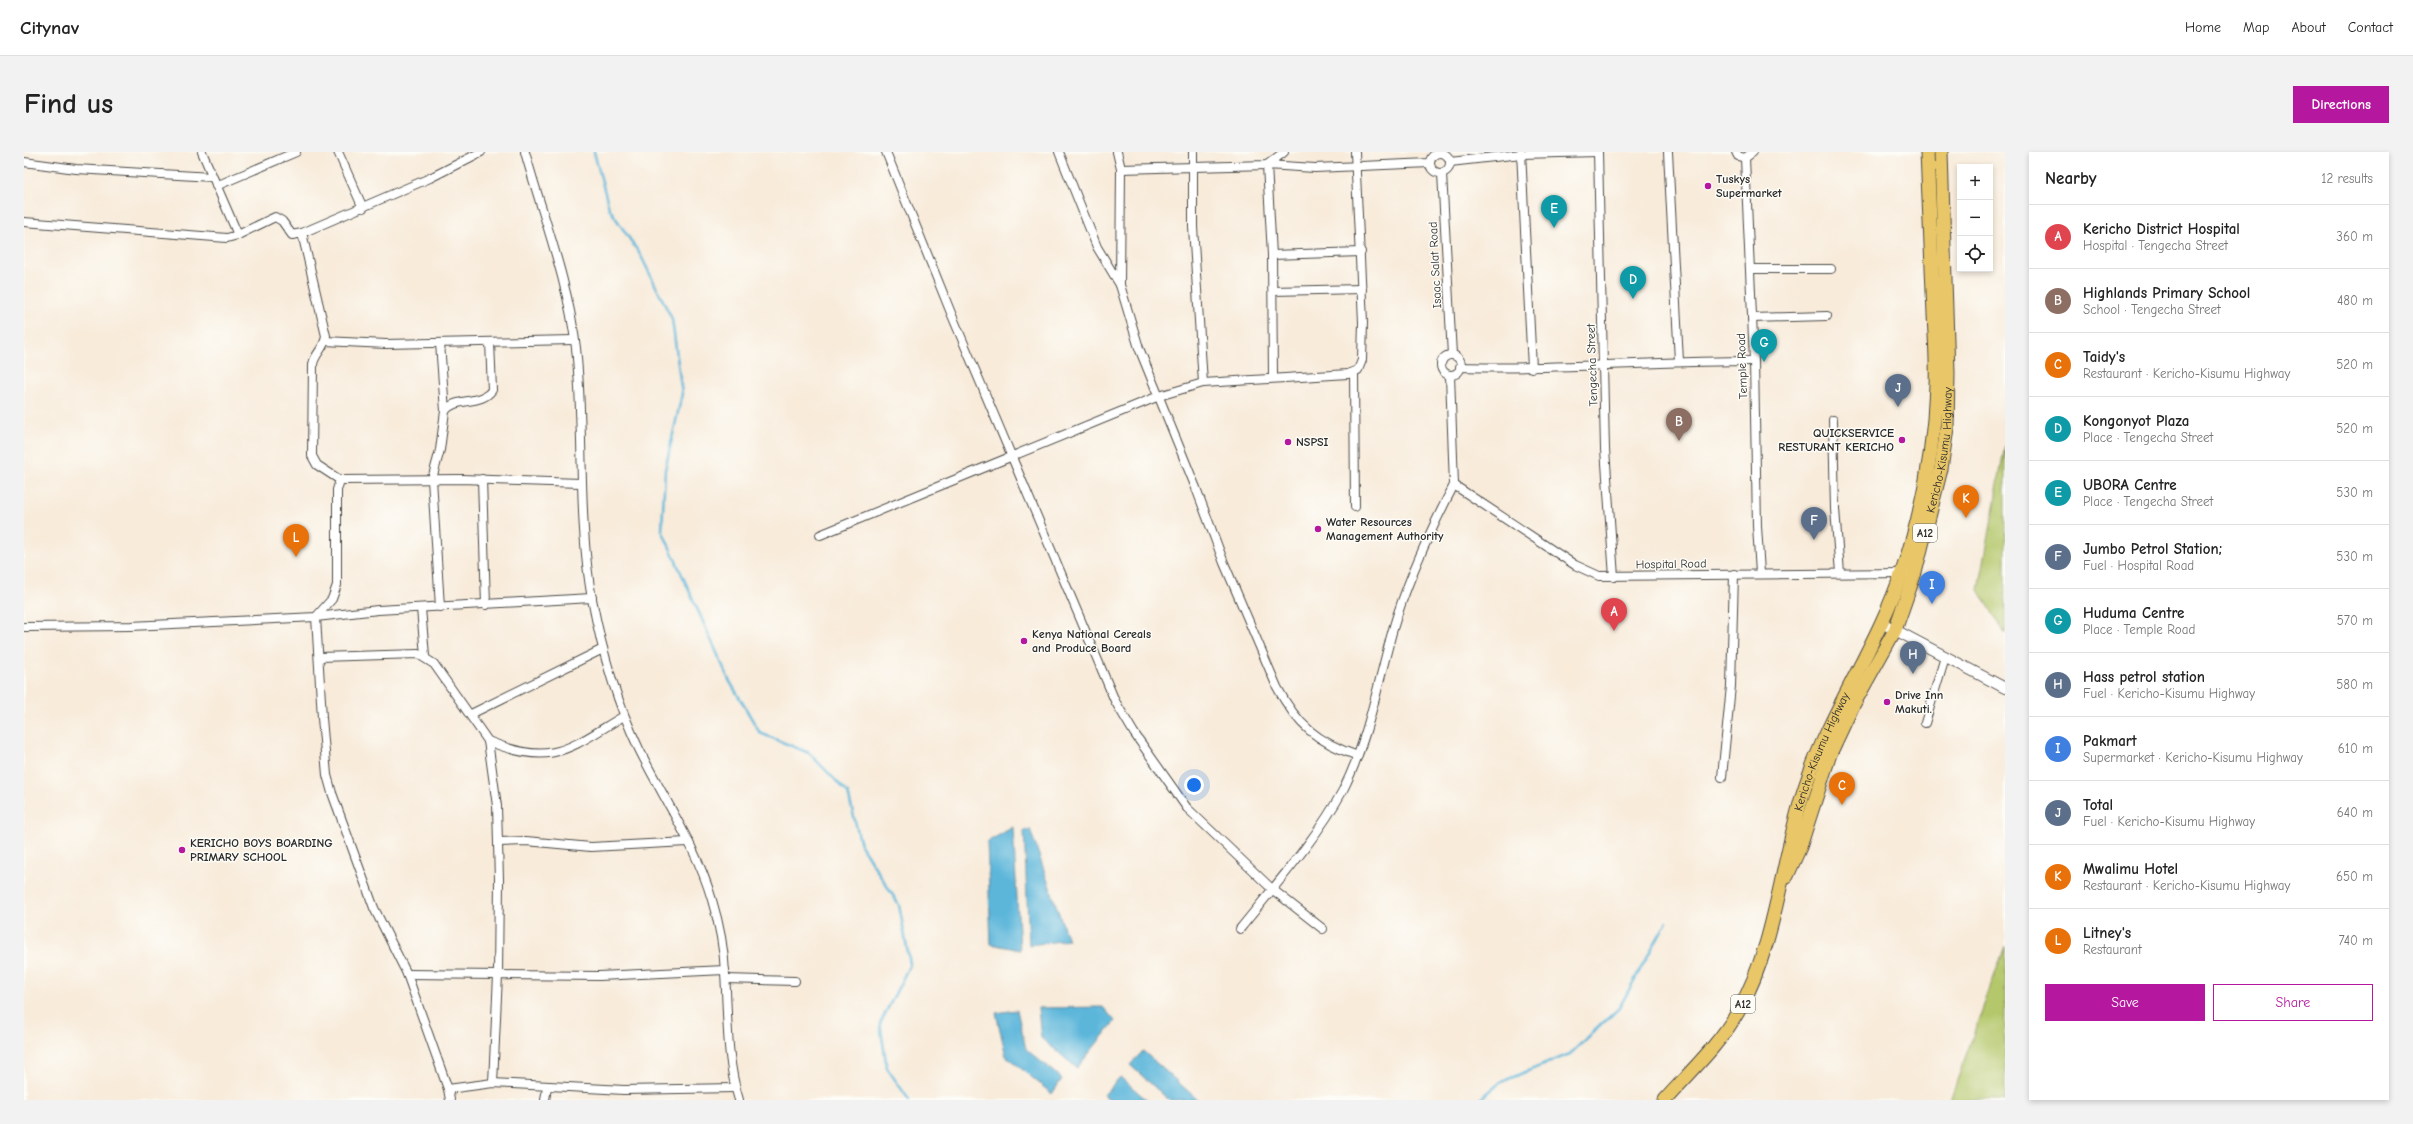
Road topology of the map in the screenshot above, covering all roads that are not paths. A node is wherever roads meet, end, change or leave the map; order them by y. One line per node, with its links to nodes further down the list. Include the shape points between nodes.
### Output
1 (202, 152): 29 (street)
2 (296, 152): 30 (street)
3 (338, 152): 31 (street)
4 (481, 152): 31 (street)
5 (525, 152): 44 (street, via 564,281)
6 (886, 152): 61 (street)
7 (1059, 152): 39 (street, via 1097,247)
8 (1117, 152): 27 (street)
9 (1193, 152): 26 (street)
10 (1284, 152): 24 (street)
11 (1438, 152): 20 (street); 23 (street, via 1432,156)
12 (1598, 152): 19 (street); 51 (street, Tengecha Street)
13 (1668, 152): 49 (street)
14 (1736, 152): 21 (street, via 1738,156)
15 (1753, 152): 21 (street)
16 (1927, 152): 71 (highway, Kericho-Kisumu Highway / A12, via 1937,384 1929,468)
17 (1941, 152): 71 (highway, Kericho-Kisumu Highway / A12, via 1947,307 1947,428 1941,470)
18 (1354, 153): 25 (street)
19 (1521, 153): 20 (street); 53 (street)
20 (1448, 157): 28 (street, via 1448,169)
21 (1745, 158): 38 (street, Temple Road)
22 (24, 162): 29 (street, via 76,169)
23 (1430, 163): 25 (street); 28 (street, via 1432,170)
24 (1267, 165): 25 (street, via 1315,168); 26 (street); 36 (street)
25 (1355, 166): 35 (street)
26 (1193, 167): 27 (street); 57 (street, via 1193,227)
27 (1121, 169): 39 (street)
28 (1442, 173): 48 (street, Isaac Salat Road)
29 (212, 177): 30 (street)
30 (216, 186): 34 (street)
31 (363, 208): 33 (street)
32 (24, 222): 34 (street, via 204,237 227,238)
33 (302, 233): 34 (street, via 292,236 282,221 275,217); 45 (street)
34 (238, 235)
35 (1361, 252): 36 (street); 40 (street)
36 (1272, 254): 41 (street)
37 (1831, 268): 38 (street)
38 (1750, 270): 43 (street, Temple Road)
39 (1120, 285): 58 (street, via 1131,324)
40 (1362, 288): 41 (street); 54 (street, via 1362,360)
41 (1273, 291): 56 (street)
42 (1827, 316): 43 (street)
43 (1752, 318): 50 (street, Temple Road)
44 (574, 340): 46 (street); 65 (street)
45 (325, 341): 47 (street); 64 (street, via 313,364 312,456 317,465)
46 (490, 342): 47 (street); 59 (street, via 490,393 480,399 451,405)
47 (440, 343): 59 (street)
48 (1452, 355): 52 (street, via 1458,358); 55 (street, via 1444,358 1441,364 1444,372)
49 (1679, 361): 50 (street); 51 (street)
50 (1754, 361): 70 (street, Temple Road, via 1756,526)
51 (1604, 365): 53 (street); 73 (street, Tengecha Street, via 1605,449)
52 (1460, 367): 53 (street); 55 (street, via 1457,372)
53 (1532, 368)
54 (1354, 372): 56 (street); 67 (street)
55 (1450, 375): 66 (street)
56 (1273, 377): 57 (street)
57 (1203, 382): 58 (street)
58 (1159, 396): 61 (street); 91 (street, via 1224,562 1286,703 1302,725 1322,741)
59 (445, 411): 62 (street, via 440,450)
60 (1833, 420): 69 (street, via 1835,509)
61 (1013, 455): 68 (street); 96 (street, via 1115,701 1128,723 1187,808)
62 (432, 479): 63 (street); 64 (street); 76 (street)
63 (482, 479): 65 (street); 75 (street)
64 (340, 480): 78 (street, via 336,506 337,585 332,599)
65 (581, 483): 74 (street)
66 (1454, 485): 73 (street, Hospital Road, via 1575,565 1599,576); 91 (street, via 1430,531 1405,592)
67 (1355, 507)
68 (820, 535)
69 (1840, 572): 70 (street, Hospital Road); 71 (street, Hospital Road)
70 (1760, 573): 72 (street, Hospital Road)
71 (1908, 573): 79 (highway, Kericho-Kisumu Highway / A12); 81 (highway, Kericho-Kisumu Highway / A12)
72 (1734, 574): 73 (street, Hospital Road); 92 (street, via 1731,686)
73 (1614, 577)
74 (592, 598): 75 (street); 82 (street)
75 (486, 605): 76 (street)
76 (440, 607): 77 (street)
77 (420, 608): 78 (street); 84 (street)
78 (316, 617): 80 (street, via 131,626); 83 (street)
79 (1882, 623): 81 (street); 95 (highway, Kericho-Kisumu Highway / A12, via 1820,745 1804,789)
80 (24, 627)
81 (1895, 630): 85 (street); 95 (highway, Kericho-Kisumu Highway / A12, via 1852,707 1830,754 1796,858)
82 (603, 649): 87 (street); 88 (street)
83 (319, 656): 84 (street); 100 (street, via 326,761 332,793 374,908)
84 (425, 656): 87 (street, via 434,664)
85 (1945, 657): 86 (street); 89 (street)
86 (2005, 688)
87 (470, 714): 90 (street)
88 (624, 716): 90 (street, via 567,749 550,754 521,752); 94 (street)
89 (1926, 724)
90 (488, 741): 93 (street, via 497,806)
91 (1358, 756): 96 (street, via 1342,791 1324,820)
92 (1722, 776)
93 (498, 842): 94 (street, via 526,841 591,847); 101 (street)
94 (687, 842): 99 (street, via 712,897 720,930)
95 (1781, 886): 111 (highway, Kericho-Kisumu Highway / A12, via 1757,970 1738,1014)
96 (1272, 889): 97 (street); 98 (street)
97 (1240, 929)
98 (1322, 929)
99 (725, 970): 101 (street, via 599,976); 102 (street)
100 (407, 974): 101 (street); 107 (street)
101 (498, 975): 104 (street)
102 (726, 979): 103 (street); 106 (street, via 728,1036)
103 (795, 981)
104 (493, 1083): 105 (street); 107 (street)
105 (547, 1087): 106 (street, via 624,1090); 109 (street)
106 (735, 1088): 110 (street)
107 (448, 1089): 108 (street)
108 (450, 1100)
109 (544, 1100)
110 (739, 1100)
111 (1665, 1100)

